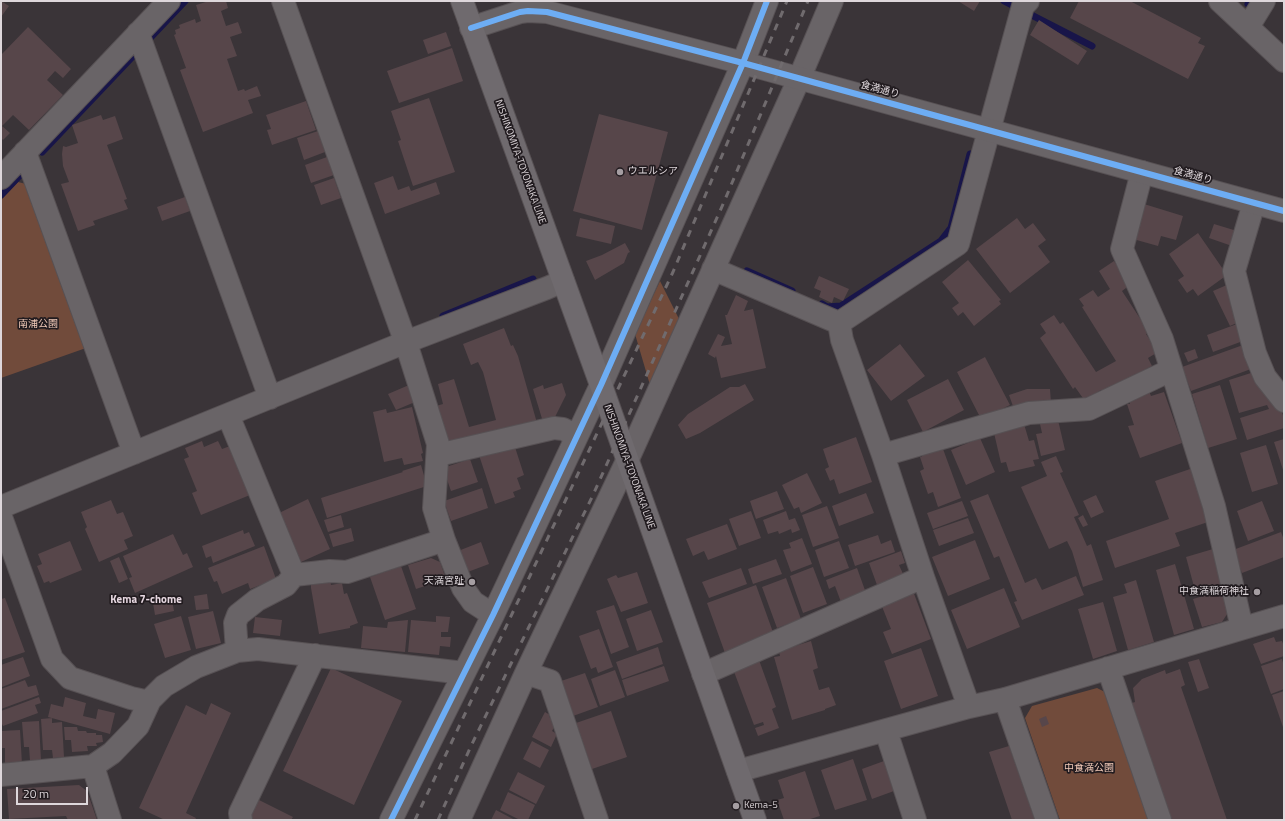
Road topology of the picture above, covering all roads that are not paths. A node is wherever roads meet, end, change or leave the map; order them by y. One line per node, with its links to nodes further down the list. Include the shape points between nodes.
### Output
1 (169, 1): 11 (street)
2 (283, 1): 24 (street)
3 (462, 1): 10 (main road, NISHINOMIYA-TOYONAKA LINE)
4 (767, 1): 13 (street)
5 (832, 1): 14 (street)
6 (1028, 1): 15 (street, via 1023,6)
7 (1220, 1): 9 (street)
8 (1264, 1): 9 (street)
9 (1248, 27): 12 (street)
10 (471, 28): 13 (street, 食満通り, via 520,12 547,12); 22 (main road, NISHINOMIYA-TOYONAKA LINE)
11 (138, 34): 16 (street); 27 (street)
12 (1284, 61)
13 (743, 63): 14 (street, 食満通り); 26 (street)
14 (799, 78): 15 (street, 食満通り); 21 (street)
15 (990, 131): 17 (street, 食満通り); 23 (street, via 958,244)
16 (25, 152): 18 (street); 31 (street)
17 (1142, 172): 19 (street, 食満通り); 25 (street, via 1122,249 1162,339)
18 (1, 178)
19 (1254, 203): 20 (street, 食満通り); 28 (street, via 1234,271 1255,353 1265,377)
20 (1284, 211)
21 (713, 270): 23 (street); 34 (street)
22 (563, 281): 24 (street); 26 (main road, NISHINOMIYA-TOYONAKA LINE)
23 (839, 323): 33 (street, via 842,340)
24 (406, 342): 27 (street); 32 (street, via 438,444)
25 (1171, 370): 33 (street, via 1089,408 1029,413); 42 (street, via 1214,506)
26 (601, 386): 30 (street); 34 (main road, NISHINOMIYA-TOYONAKA LINE)
27 (270, 398): 29 (street)
28 (1284, 401)
29 (228, 415): 31 (street); 38 (street)
30 (577, 436): 32 (street, via 563,429 554,428); 40 (street)
31 (134, 454): 35 (street)
32 (438, 455): 37 (street, via 434,508)
33 (883, 455): 39 (street)
34 (627, 460): 47 (street); 48 (main road, NISHINOMIYA-TOYONAKA LINE)
35 (1, 507)
36 (1, 518): 50 (street, via 52,660 70,678)
37 (444, 540): 38 (street, via 348,572); 40 (street, via 463,588 473,602)
38 (294, 575): 43 (street, via 286,585 257,600 238,615 235,623)
39 (923, 577): 48 (street); 51 (street)
40 (493, 614): 46 (street)
41 (1278, 623): 42 (street)
42 (1242, 628): 45 (street)
43 (237, 651): 44 (street, via 258,648); 50 (street, via 196,667 164,686)
44 (315, 655): 46 (street); 57 (street, via 240,813)
45 (1108, 668): 49 (street); 64 (street)
46 (464, 673): 58 (street)
47 (526, 673): 59 (street); 60 (street, via 550,681)
48 (704, 674): 54 (main road, NISHINOMIYA-TOYONAKA LINE)
49 (1005, 699): 51 (street); 63 (street)
50 (149, 702): 53 (street, via 138,726 112,753)
51 (969, 706): 52 (street)
52 (886, 730): 54 (street); 62 (street)
53 (93, 766): 55 (street); 56 (street)
54 (738, 771): 61 (main road, NISHINOMIYA-TOYONAKA LINE)
55 (1, 776)
56 (110, 820)
57 (241, 820)
58 (391, 820)
59 (459, 820)
60 (598, 820)
61 (755, 820)
62 (915, 820)
63 (1047, 820)
64 (1160, 820)

